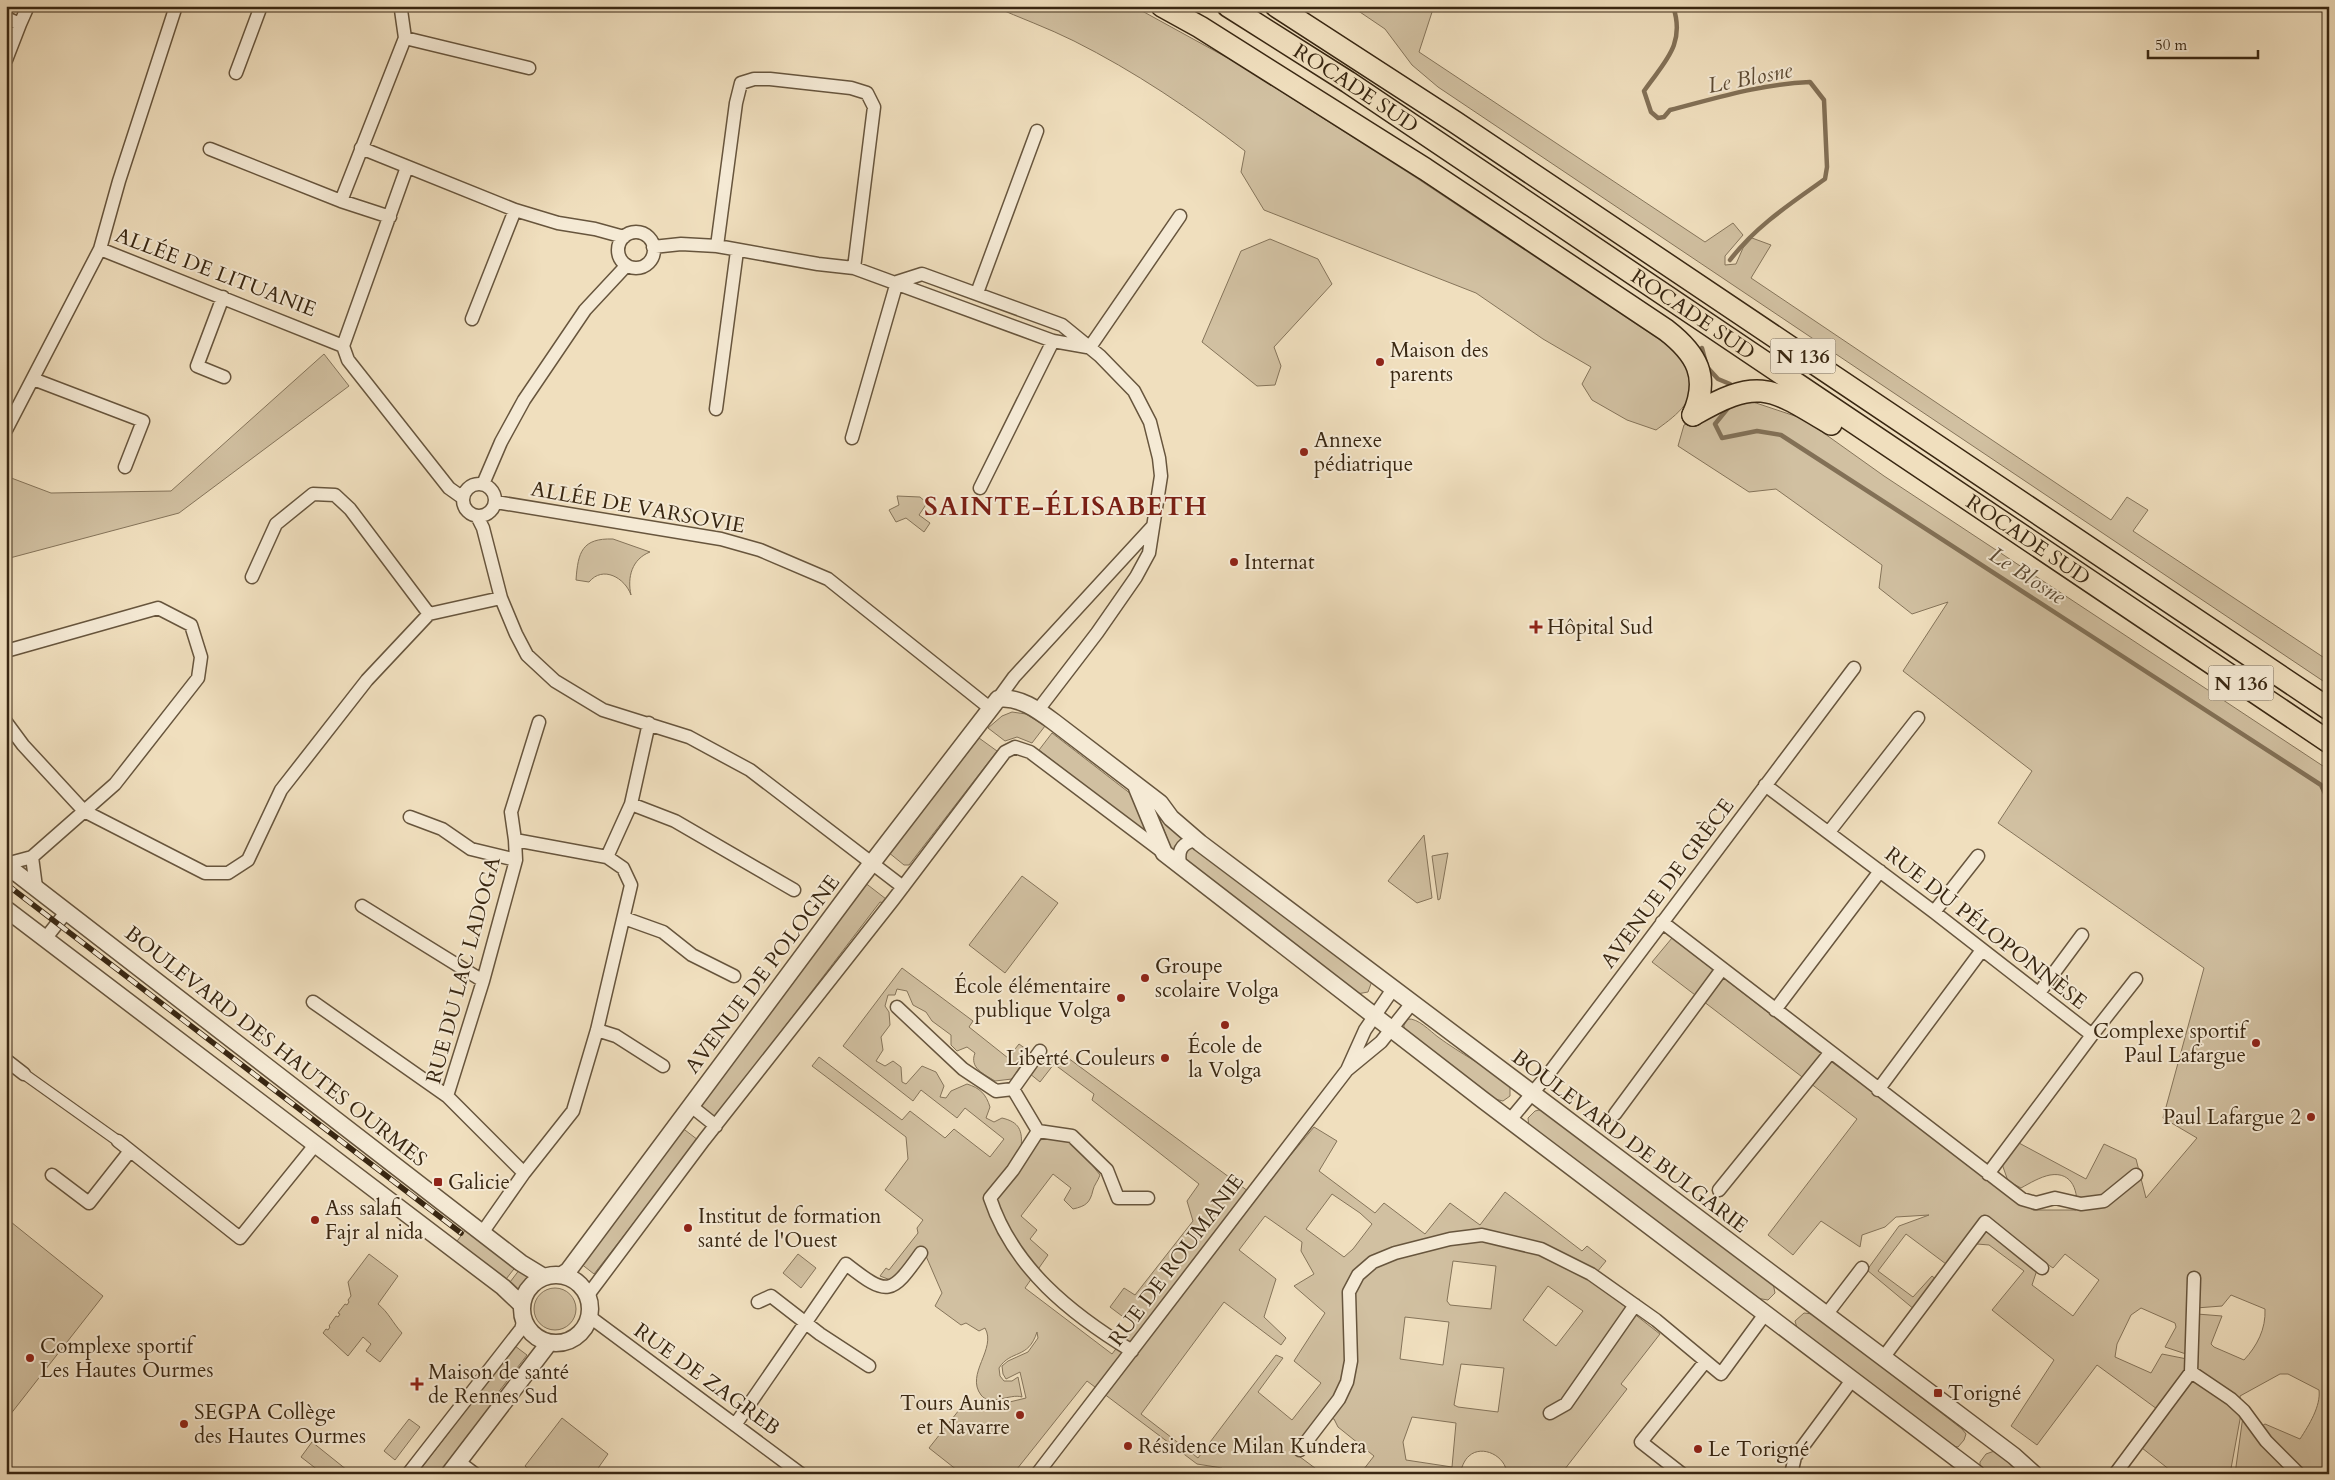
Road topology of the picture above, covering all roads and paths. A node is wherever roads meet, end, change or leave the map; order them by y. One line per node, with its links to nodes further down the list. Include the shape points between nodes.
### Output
1 (28, 6): 9 (street)
2 (176, 6): 25 (street, ALLÉE DE LITUANIE)
3 (261, 6): 13 (street)
4 (398, 6): 10 (street)
5 (1162, 6): 41 (highway, via 1425,169 1666,330 1690,350 1698,367 1700,393 1693,415 1733,395 1765,390 1800,405 1859,440)
6 (1228, 6): 41 (highway, ROCADE SUD / N 136, via 1373,98)
7 (1276, 6): 55 (highway, ROCADE SUD / N 136, via 1471,133)
8 (6, 18): 9 (street)
9 (20, 24): 11 (street)
10 (405, 38): 12 (street); 15 (street)
11 (6, 60)
12 (530, 68)
13 (236, 73)
14 (1037, 131): 30 (street)
15 (361, 148): 17 (street); 18 (street)
16 (210, 149): 18 (street)
17 (407, 167): 19 (street); 21 (street)
18 (341, 201): 21 (street)
19 (515, 210): 22 (street); 32 (street)
20 (1180, 216): 35 (street)
21 (390, 217): 34 (street)
22 (624, 237): 24 (street, via 640,233 650,239); 27 (street, via 618,252)
23 (717, 246): 24 (street, via 680,244); 26 (street); 28 (street, via 741,83 770,79 851,88 867,93 874,107)
24 (653, 247): 27 (street, via 653,256 647,264 637,268)
25 (100, 249): 31 (street, ALLÉE DE LITUANIE); 37 (street)
26 (736, 251): 28 (street); 38 (street)
27 (626, 266): 43 (street, via 586,310 524,400)
28 (854, 268): 29 (street)
29 (896, 282): 30 (street, via 922,274); 33 (street); 40 (street)
30 (977, 293): 35 (street, via 1062,325)
31 (222, 297): 34 (street, ALLÉE DE LITUANIE); 36 (street, via 197,366)
32 (472, 319)
33 (1053, 341): 35 (street); 44 (street)
34 (343, 346): 45 (street, via 348,360 449,488)
35 (1090, 347): 48 (street, via 1134,391 1150,422 1160,476)
36 (224, 377)
37 (33, 379): 39 (street); 42 (street, via 143,421)
38 (716, 409)
39 (6, 430)
40 (852, 438)
41 (1900, 455): 61 (highway, ROCADE SUD / N 136)
42 (125, 467)
43 (483, 484): 45 (street, via 472,485); 46 (street, via 494,493)
44 (980, 488)
45 (463, 498): 47 (street, via 465,508)
46 (496, 502): 47 (street, via 491,512); 54 (street, ALLÉE DE VARSOVIE, via 721,539 760,550 828,579)
47 (477, 516): 50 (street)
48 (1152, 527): 54 (street, via 1014,678); 56 (street, via 1149,553 1136,577)
49 (252, 577): 51 (street, via 276,524 313,494 335,495 350,509)
50 (501, 598): 51 (street); 60 (street, via 527,656 555,681 603,710)
51 (430, 614): 65 (street, via 367,680 282,790 248,860 228,873 205,873)
52 (6, 651): 65 (street, via 158,608 191,625 201,658 198,678 115,784)
53 (1854, 668): 62 (street, AVENUE DE GRÈCE)
54 (995, 704): 56 (street, BOULEVARD DE BULGARIE, via 1010,698); 75 (street, AVENUE DE POLOGNE)
55 (2329, 709)
56 (1038, 710): 63 (street, BOULEVARD DE BULGARIE)
57 (1918, 718): 67 (street)
58 (6, 722): 65 (street)
59 (539, 722): 68 (street, via 511,812)
60 (649, 723): 64 (street); 75 (street, via 689,737 750,770)
61 (2329, 742)
62 (1765, 785): 67 (street, RUE DU PÉLOPONNÈSE); 87 (street, AVENUE DE GRÈCE)
63 (1137, 788): 69 (street, BOULEVARD DE BULGARIE, via 1160,803 1171,818); 70 (street, BOULEVARD DE BULGARIE)
64 (631, 804): 73 (street); 81 (street, via 675,821)
65 (84, 811): 72 (street)
66 (410, 816): 74 (street, via 442,829 471,849)
67 (1829, 832): 78 (street, RUE DU PÉLOPONNÈSE)
68 (515, 840): 73 (street, RUE DU LAC LADOGA); 74 (street, RUE DU LAC LADOGA)
69 (1200, 843): 77 (street, via 1192,841 1182,846 1178,856); 95 (street, BOULEVARD DE BULGARIE)
70 (1164, 853): 77 (street); 80 (street, via 1030,752 1015,747 1005,752)
71 (1978, 856): 85 (street)
72 (32, 857): 76 (street); 79 (street)
73 (607, 857): 86 (street, via 623,868 631,885)
74 (516, 860): 94 (street, RUE DU LAC LADOGA)
75 (872, 863): 80 (street); 115 (street, AVENUE DE POLOGNE)
76 (6, 864): 79 (street, BOULEVARD DES HAUTES OURMES)
77 (1180, 864): 101 (street)
78 (1880, 871): 85 (street, RUE DU PÉLOPONNÈSE); 100 (street)
79 (36, 887): 84 (street, BOULEVARD DES HAUTES OURMES)
80 (903, 887): 118 (street)
81 (794, 890)
82 (362, 906): 94 (street)
83 (6, 909): 89 (street)
84 (67, 911): 89 (street); 129 (street, BOULEVARD DES HAUTES OURMES)
85 (1934, 912): 90 (street, RUE DU PÉLOPONNÈSE)
86 (624, 918): 92 (street, via 663,932 692,955); 103 (street)
87 (1662, 922): 91 (street); 113 (street, AVENUE DE GRÈCE)
88 (2082, 935): 96 (street)
89 (45, 939): 121 (street)
90 (1982, 950): 96 (street, RUE DU PÉLOPONNÈSE); 112 (street)
91 (1722, 969): 100 (street); 116 (street)
92 (734, 976)
93 (2136, 979): 104 (street)
94 (483, 981): 114 (street, RUE DU LAC LADOGA)
95 (1394, 989): 98 (street, BOULEVARD DE BULGARIE); 101 (street, RUE DE ROUMANIE)
96 (2039, 993): 104 (street, RUE DU PÉLOPONNÈSE)
97 (313, 1002): 114 (street)
98 (1412, 1003): 102 (street, RUE DE ROUMANIE); 113 (street, BOULEVARD DE BULGARIE)
99 (897, 1007): 111 (street, via 963,1069 996,1091)
100 (1775, 1010): 106 (street)
101 (1375, 1016): 102 (street); 109 (street, RUE DE ROUMANIE)
102 (1392, 1029): 109 (street, RUE DE ROUMANIE); 117 (street)
103 (597, 1030): 108 (street, via 616,1036); 123 (street, via 573,1111)
104 (2092, 1035): 125 (street, RUE DU PÉLOPONNÈSE)
105 (1040, 1051): 111 (street)
106 (1830, 1053): 112 (street); 127 (street)
107 (7, 1063): 110 (street)
108 (663, 1066)
109 (1347, 1070): 145 (street, RUE DE ROUMANIE)
110 (24, 1074): 120 (street)
111 (1014, 1089): 119 (street)
112 (1878, 1090): 125 (street)
113 (1532, 1094): 117 (street, AVENUE DE GRÈCE); 141 (street, BOULEVARD DE BULGARIE)
114 (447, 1096): 123 (street, RUE DU LAC LADOGA)
115 (691, 1106): 118 (street); 133 (street, AVENUE DE POLOGNE)
116 (1615, 1114)
117 (1510, 1120): 140 (street)
118 (716, 1126): 136 (street)
119 (1038, 1131): 128 (street, via 1072,1136 1108,1170 1118,1198); 145 (street, via 990,1198 1004,1233 1028,1269 1056,1296 1097,1330)
120 (118, 1141): 122 (street)
121 (315, 1145): 122 (street, via 240,1238); 139 (street, via 503,1287)
122 (130, 1151): 124 (street, via 89,1203)
123 (524, 1173): 129 (street)
124 (52, 1174)
125 (1988, 1174): 126 (street, via 2022,1199 2036,1202 2055,1198 2081,1204 2104,1201)
126 (2136, 1176)
127 (1719, 1190)
128 (1148, 1198)
129 (482, 1233): 134 (street, BOULEVARD DES HAUTES OURMES)
130 (921, 1253): 143 (street, via 901,1281 892,1286 868,1281 846,1264)
131 (1862, 1268): 141 (street)
132 (2042, 1268): 146 (street, via 1985,1222)
133 (562, 1275): 134 (street); 136 (street, via 577,1282)
134 (544, 1277): 139 (street, via 529,1288)
135 (2194, 1278): 149 (street)
136 (588, 1295): 142 (street)
137 (758, 1302): 143 (street, via 771,1296)
138 (1635, 1305): 147 (street); 151 (street, via 1566,1404); 153 (street, via 1591,1274 1541,1249 1482,1235 1401,1251 1374,1262 1358,1275 1349,1292 1351,1360 1347,1382 1340,1399)
139 (523, 1313): 144 (street, via 533,1335); 155 (street, via 521,1329)
140 (1765, 1314): 147 (street, via 1721,1374); 150 (street)
141 (1826, 1315): 146 (street, BOULEVARD DE BULGARIE)
142 (590, 1317): 144 (street, via 577,1338 559,1344); 152 (street, RUE DE ZAGREB)
143 (807, 1323): 148 (street); 152 (street)
144 (549, 1343): 154 (street)
145 (1132, 1351): 158 (street, RUE DE ROUMANIE)
146 (1884, 1358): 162 (street, BOULEVARD DE BULGARIE)
147 (1705, 1362): 159 (street, via 1641,1442)
148 (869, 1366)
149 (2190, 1372): 163 (street); 164 (street, via 2244,1410 2266,1441)
150 (1852, 1380): 160 (street, via 1795,1456); 161 (street)
151 (1550, 1413)
152 (734, 1424): 157 (street, RUE DE ZAGREB)
153 (1300, 1450)
154 (454, 1468): 156 (street)
155 (408, 1474)
156 (474, 1474)
157 (801, 1474)
158 (1037, 1474)
159 (1682, 1474)
160 (1791, 1474)
161 (1977, 1474)
162 (2034, 1474)
163 (2115, 1474)
164 (2299, 1474)

